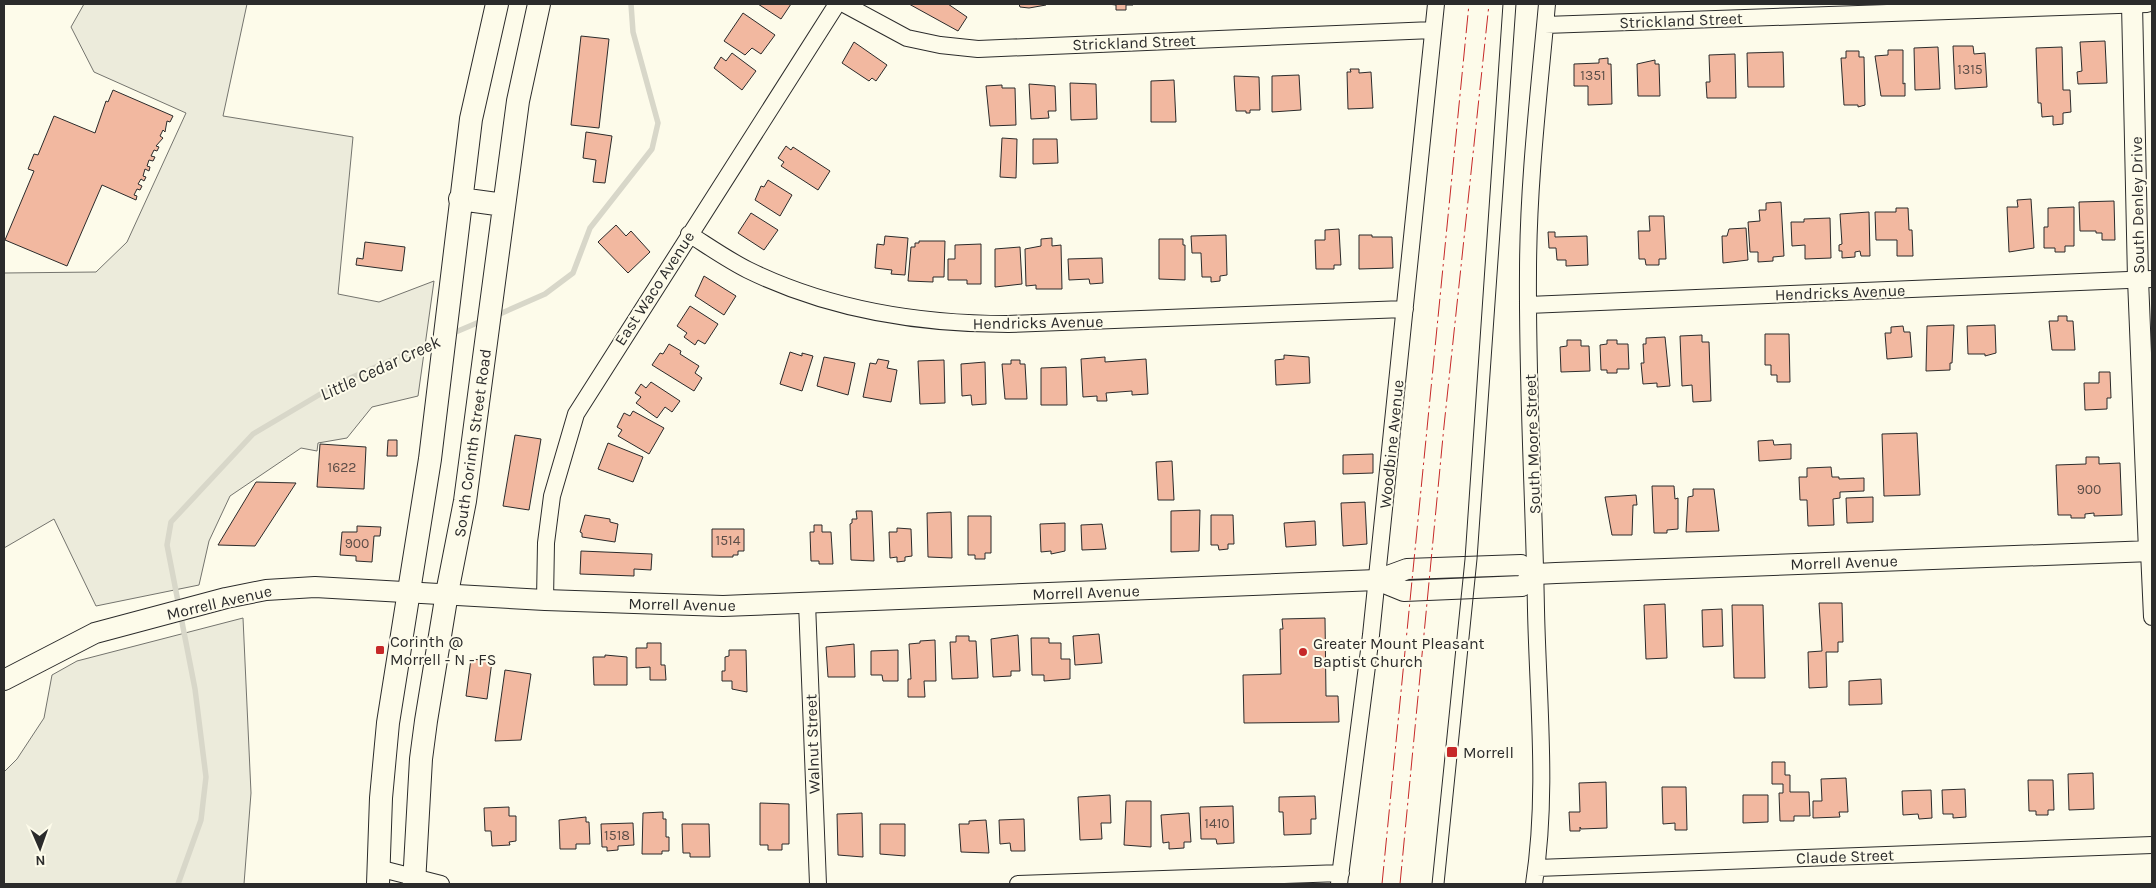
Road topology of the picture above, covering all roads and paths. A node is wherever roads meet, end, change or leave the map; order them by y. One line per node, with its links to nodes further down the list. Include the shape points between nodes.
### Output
1 (496, 4): 11 (main road, via 471,119)
2 (540, 4): 12 (main road, South Corinth Street Road, via 518,101)
3 (837, 4): 13 (street, East Waco Avenue)
4 (844, 4): 10 (street, Strickland Street, via 907,38 978,49)
5 (1436, 4): 10 (street, Woodbine Avenue)
6 (1547, 4): 9 (street, South Moore Street)
7 (2132, 4): 8 (street, Strickland Street); 9 (street, Strickland Street); 14 (street, South Denley Drive)
8 (2147, 4)
9 (1545, 24): 15 (street, South Moore Street, via 1529,227)
10 (1433, 30): 16 (street, Woodbine Avenue)
11 (460, 199): 12 (main road); 20 (main road, via 440,385)
12 (504, 205): 21 (main road, South Corinth Street Road, via 465,501)
13 (689, 234): 16 (street, Hendricks Avenue, via 747,270 810,297 914,320 1008,324); 22 (street, East Waco Avenue, via 576,414 552,496)
14 (2145, 279): 15 (street, Hendricks Avenue); 17 (street, South Denley Drive)
15 (1528, 305): 18 (street, South Moore Street)
16 (1405, 309): 19 (street, Woodbine Avenue)
17 (2151, 551): 18 (street, Morrell Avenue); 24 (street, South Denley Drive)
18 (1536, 574): 19 (street, Morrell Avenue, via 1522,586 1404,590); 28 (street, South Moore Street, via 1542,762 1541,830)
19 (1377, 580): 23 (street, Morrell Avenue); 29 (street, Woodbine Avenue)
20 (409, 591): 21 (street, Morrell Avenue); 25 (street, Morrell Avenue, via 315,587 266,590 226,598 95,633); 27 (main road, via 388,723)
21 (447, 593): 22 (street, Morrell Avenue); 30 (main road, South Corinth Street Road, via 421,759)
22 (544, 600): 23 (street, Morrell Avenue, via 723,606)
23 (807, 603): 32 (street, Walnut Street)
24 (2152, 617)
25 (4, 680)
26 (2152, 845): 28 (street, Claude Street)
27 (378, 876): 30 (street)
28 (1536, 876)
29 (1340, 879): 33 (street)
30 (414, 881): 31 (street)
31 (441, 884)
32 (818, 884)
33 (1018, 884)

